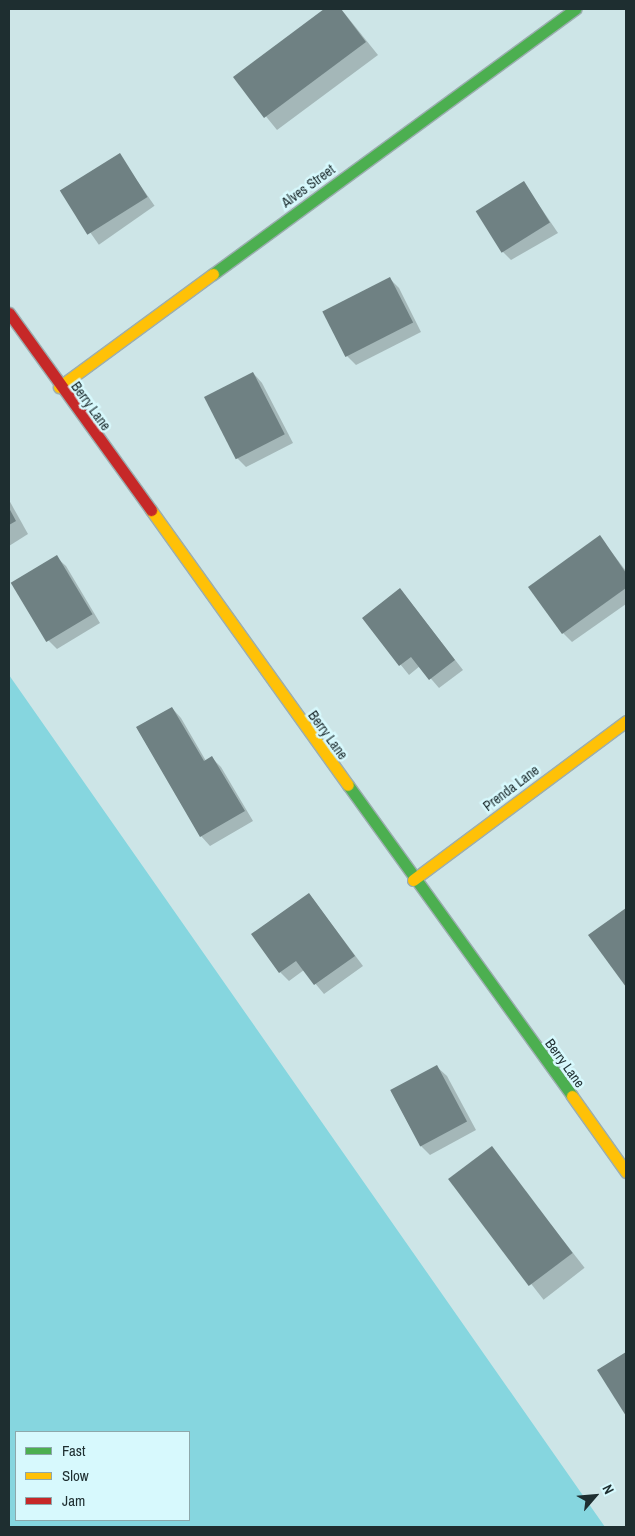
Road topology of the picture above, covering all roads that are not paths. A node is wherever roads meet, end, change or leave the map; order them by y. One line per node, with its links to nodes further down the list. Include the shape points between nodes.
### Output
1 (575, 9): 3 (street, Alves Street)
2 (9, 313): 3 (street, Berry Lane)
3 (59, 387): 5 (street, Berry Lane)
4 (626, 721): 5 (street, Prenda Lane)
5 (414, 880): 6 (street, Berry Lane)
6 (626, 1172)

